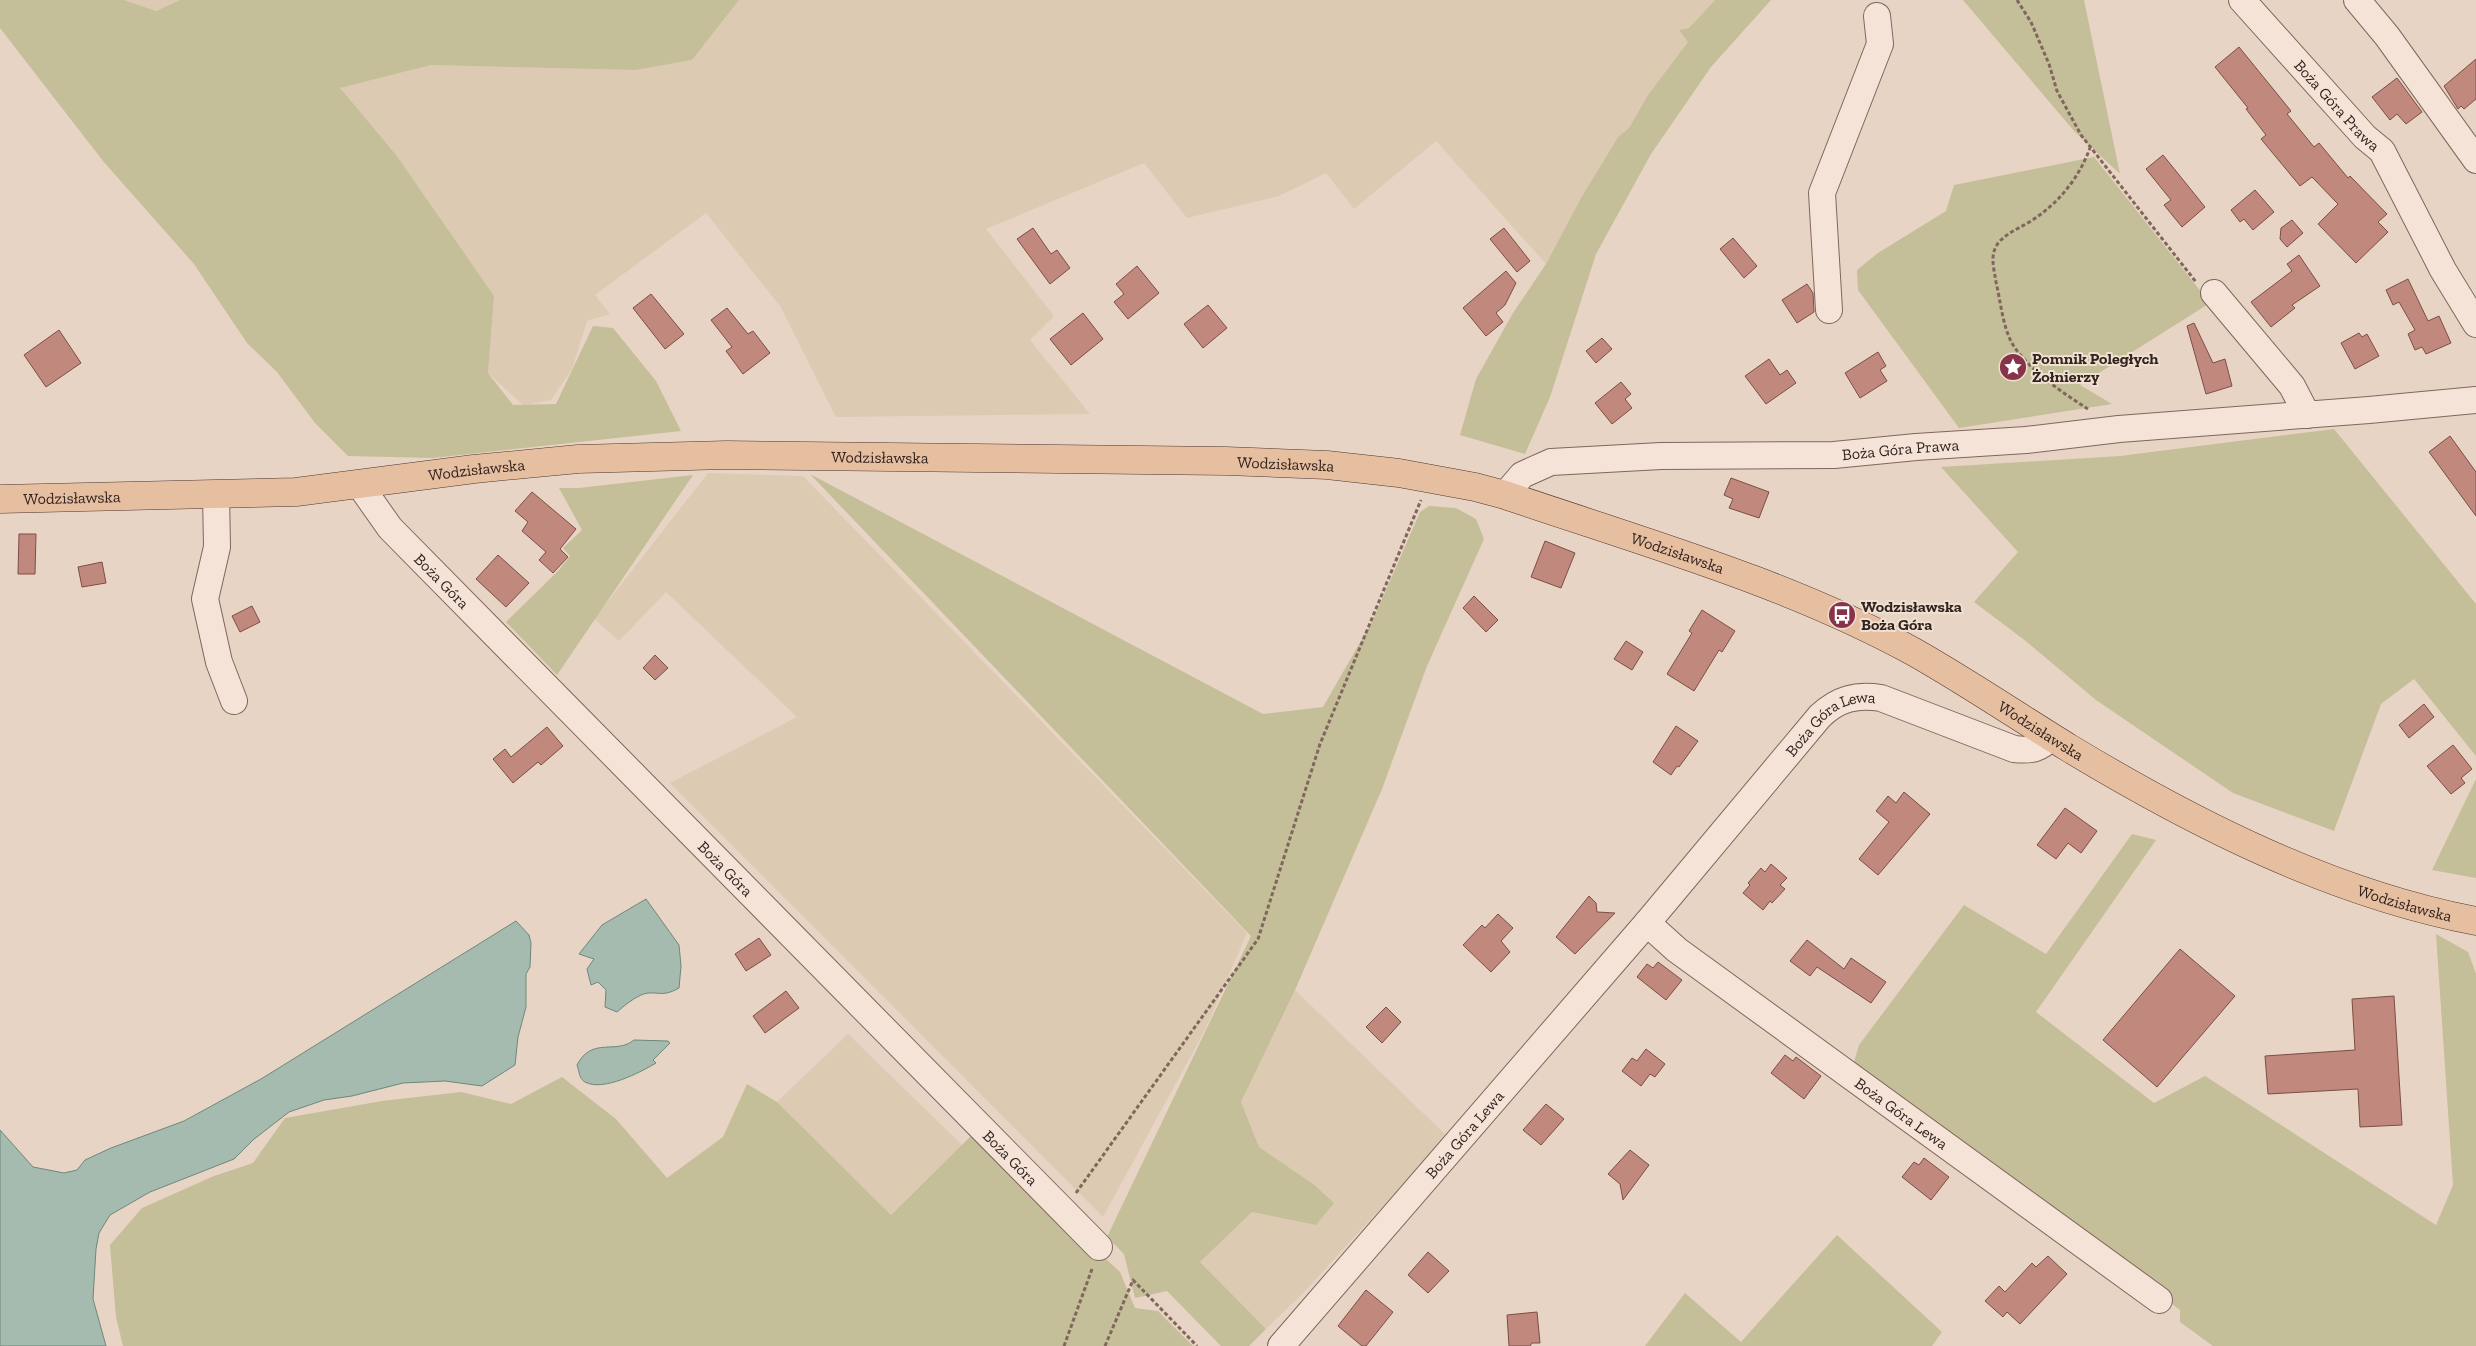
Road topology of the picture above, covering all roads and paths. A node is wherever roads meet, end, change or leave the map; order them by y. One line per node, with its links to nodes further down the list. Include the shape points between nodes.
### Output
1 (2017, 0): 11 (path, via 2031,22 2060,98 2090,148 2071,185 2052,204 1998,243 1992,257 2004,320 2014,347 2036,370)
2 (2242, 0): 8 (street, Boża Góra Prawa, via 2365,138 2382,151 2442,270)
3 (2356, 0): 5 (street, via 2387,36)
4 (1877, 16): 7 (street, via 1880,44 1822,193)
5 (2476, 160)
6 (2214, 293): 10 (street, via 2292,386)
7 (1829, 310)
8 (2476, 324)
9 (2476, 400): 10 (street, Boża Góra Prawa)
10 (2307, 415): 11 (street, Boża Góra Prawa)
11 (2118, 429): 15 (street, Boża Góra Prawa, via 2026,440 1834,455 1661,456 1551,462 1522,475)
12 (1430, 478): 13 (main road, Wodzisławska, via 1327,465 1235,462 727,456 578,459); 15 (main road, Wodzisławska); 21 (path, via 1320,744 1258,939)
13 (359, 484): 14 (main road, Wodzisławska, via 296,492); 22 (street, Boża Góra, via 390,528)
14 (216, 494): 16 (main road, Wodzisławska); 17 (street, via 217,547 205,599 219,662)
15 (1505, 495): 18 (main road, Wodzisławska, via 1709,564 1842,615 1914,652)
16 (0, 499)
17 (234, 701)
18 (2051, 737): 19 (main road, Wodzisławska, via 2241,842 2348,886); 20 (street, Boża Góra Lewa, via 2038,748 2028,751 2014,749 1881,698 1848,698 1820,716)
19 (2476, 921)
20 (1647, 923): 23 (street, Boża Góra Lewa, via 1677,950); 27 (street, Boża Góra Lewa)
21 (1071, 1200)
22 (1099, 1247): 24 (path)
23 (2159, 1300)
24 (1064, 1346)
25 (1105, 1346): 26 (path, via 1133,1280)
26 (1197, 1346)
27 (1281, 1346)

